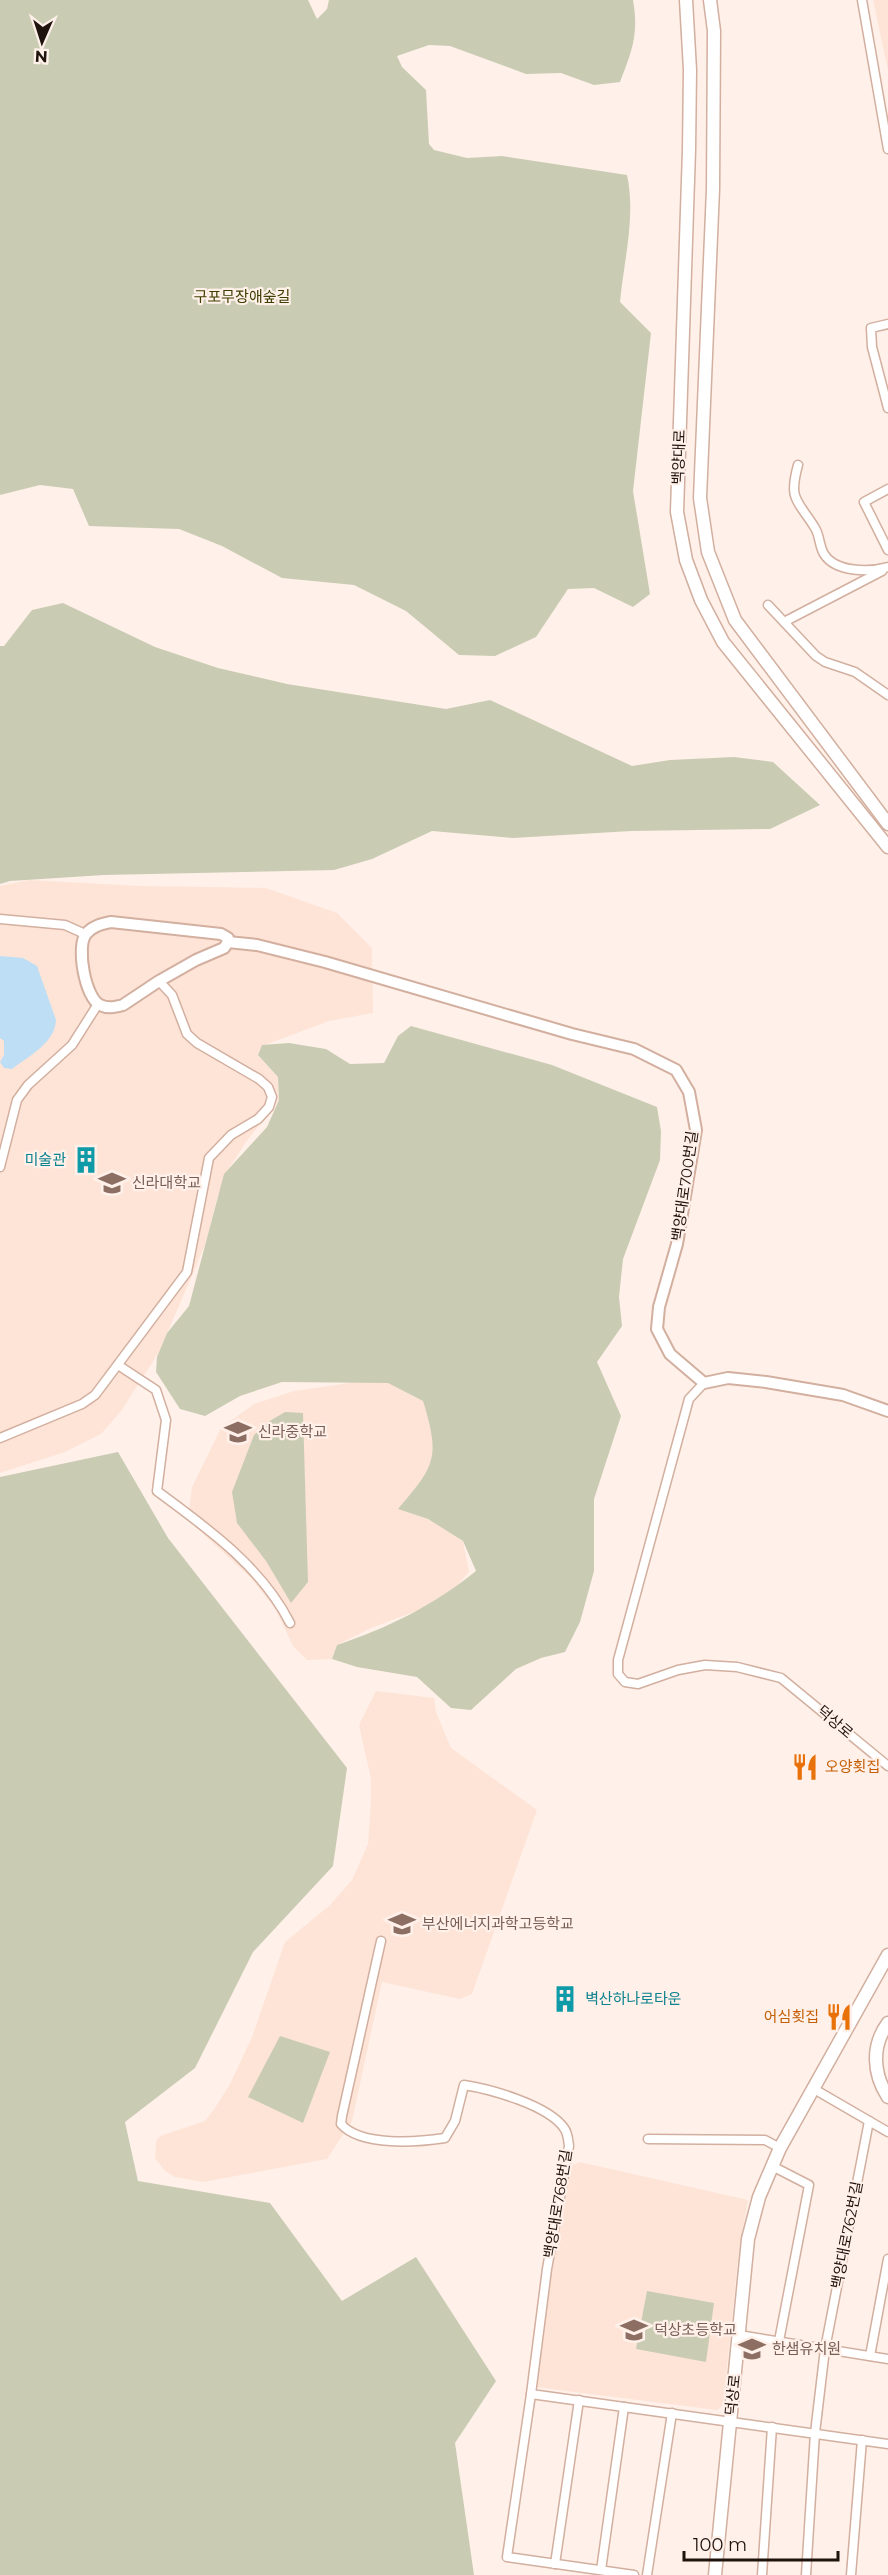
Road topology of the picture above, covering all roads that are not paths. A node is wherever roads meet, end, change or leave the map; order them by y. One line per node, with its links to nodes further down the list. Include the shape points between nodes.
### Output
1 (686, 0): 17 (main road, 백양대로, via 689,150 677,512 686,560 723,642)
2 (710, 0): 16 (main road, 백양대로, via 714,31 712,189 700,498 708,552 735,620)
3 (862, 0): 4 (street)
4 (888, 149)
5 (888, 324): 6 (street, via 871,328)
6 (878, 371): 7 (street); 8 (street)
7 (888, 374)
8 (888, 408)
9 (798, 465): 12 (street, via 794,494 800,510 818,534 825,555 838,565 858,570)
10 (888, 489): 11 (street, via 864,501)
11 (888, 549)
12 (888, 567): 14 (street)
13 (768, 605): 14 (street)
14 (784, 622): 15 (street, via 825,662 855,672)
15 (888, 695)
16 (888, 824)
17 (888, 847)
18 (0, 919): 19 (street, via 65,925)
19 (85, 934): 20 (street, 백양대로700번길, via 111,922 221,934); 22 (street, via 81,947 84,971 90,994)
20 (228, 942): 21 (street, via 224,948); 25 (street, 백양대로700번길, via 324,962 634,1049 676,1070 689,1092 696,1130 677,1244 659,1307 657,1329 670,1354)
21 (159, 981): 22 (street, via 123,1005 112,1008); 24 (street, via 172,995 187,1034 260,1079 272,1097 258,1119 231,1135 209,1158 187,1272)
22 (98, 1004): 23 (street, via 72,1045 17,1100)
23 (0, 1167)
24 (118, 1365): 27 (street, via 95,1395 82,1404); 28 (street, via 156,1390 163,1410 166,1420 158,1491 255,1571)
25 (704, 1383): 26 (street, via 728,1378 766,1382 843,1395); 29 (street, 덕상로, via 689,1399 618,1660 618,1674 625,1682 638,1684 705,1665 737,1667 782,1678)
26 (888, 1411)
27 (0, 1438)
28 (290, 1623)
29 (888, 1766)
30 (381, 1941): 46 (street, 백양대로768번길, via 341,2124 356,2134 401,2142 445,2138 456,2121 464,2085 485,2088 547,2113 565,2130 569,2146 547,2269)
31 (888, 1955): 33 (main road, 덕상로)
32 (888, 2023): 34 (main road, via 879,2040 875,2068)
33 (814, 2089): 35 (street); 38 (main road, 덕상로)
34 (888, 2097)
35 (869, 2121): 36 (street); 43 (street, 백양대로762번길)
36 (888, 2132)
37 (648, 2139): 38 (street, via 765,2140)
38 (780, 2148): 39 (main road, 덕상로)
39 (772, 2166): 41 (main road, 덕상로, via 748,2239); 42 (street, via 809,2185)
40 (888, 2259): 44 (street)
41 (739, 2335): 42 (street); 50 (main road, 덕상로)
42 (779, 2342): 43 (street)
43 (825, 2349): 44 (street); 52 (street)
44 (870, 2356): 45 (street)
45 (888, 2359)
46 (531, 2394): 47 (street); 55 (street, 백양대로768번길, via 507,2557)
47 (579, 2400): 48 (street); 55 (street)
48 (624, 2407): 49 (street); 56 (street)
49 (672, 2413): 50 (street); 58 (street)
50 (730, 2421): 51 (street); 59 (main road, 덕상로)
51 (772, 2427): 52 (street); 60 (street)
52 (815, 2433): 53 (street); 61 (street)
53 (862, 2440): 54 (street); 62 (street)
54 (888, 2444)
55 (555, 2564): 56 (street)
56 (601, 2570): 57 (street)
57 (634, 2575)
58 (647, 2575)
59 (715, 2575)
60 (762, 2575)
61 (806, 2575)
62 (851, 2575)

